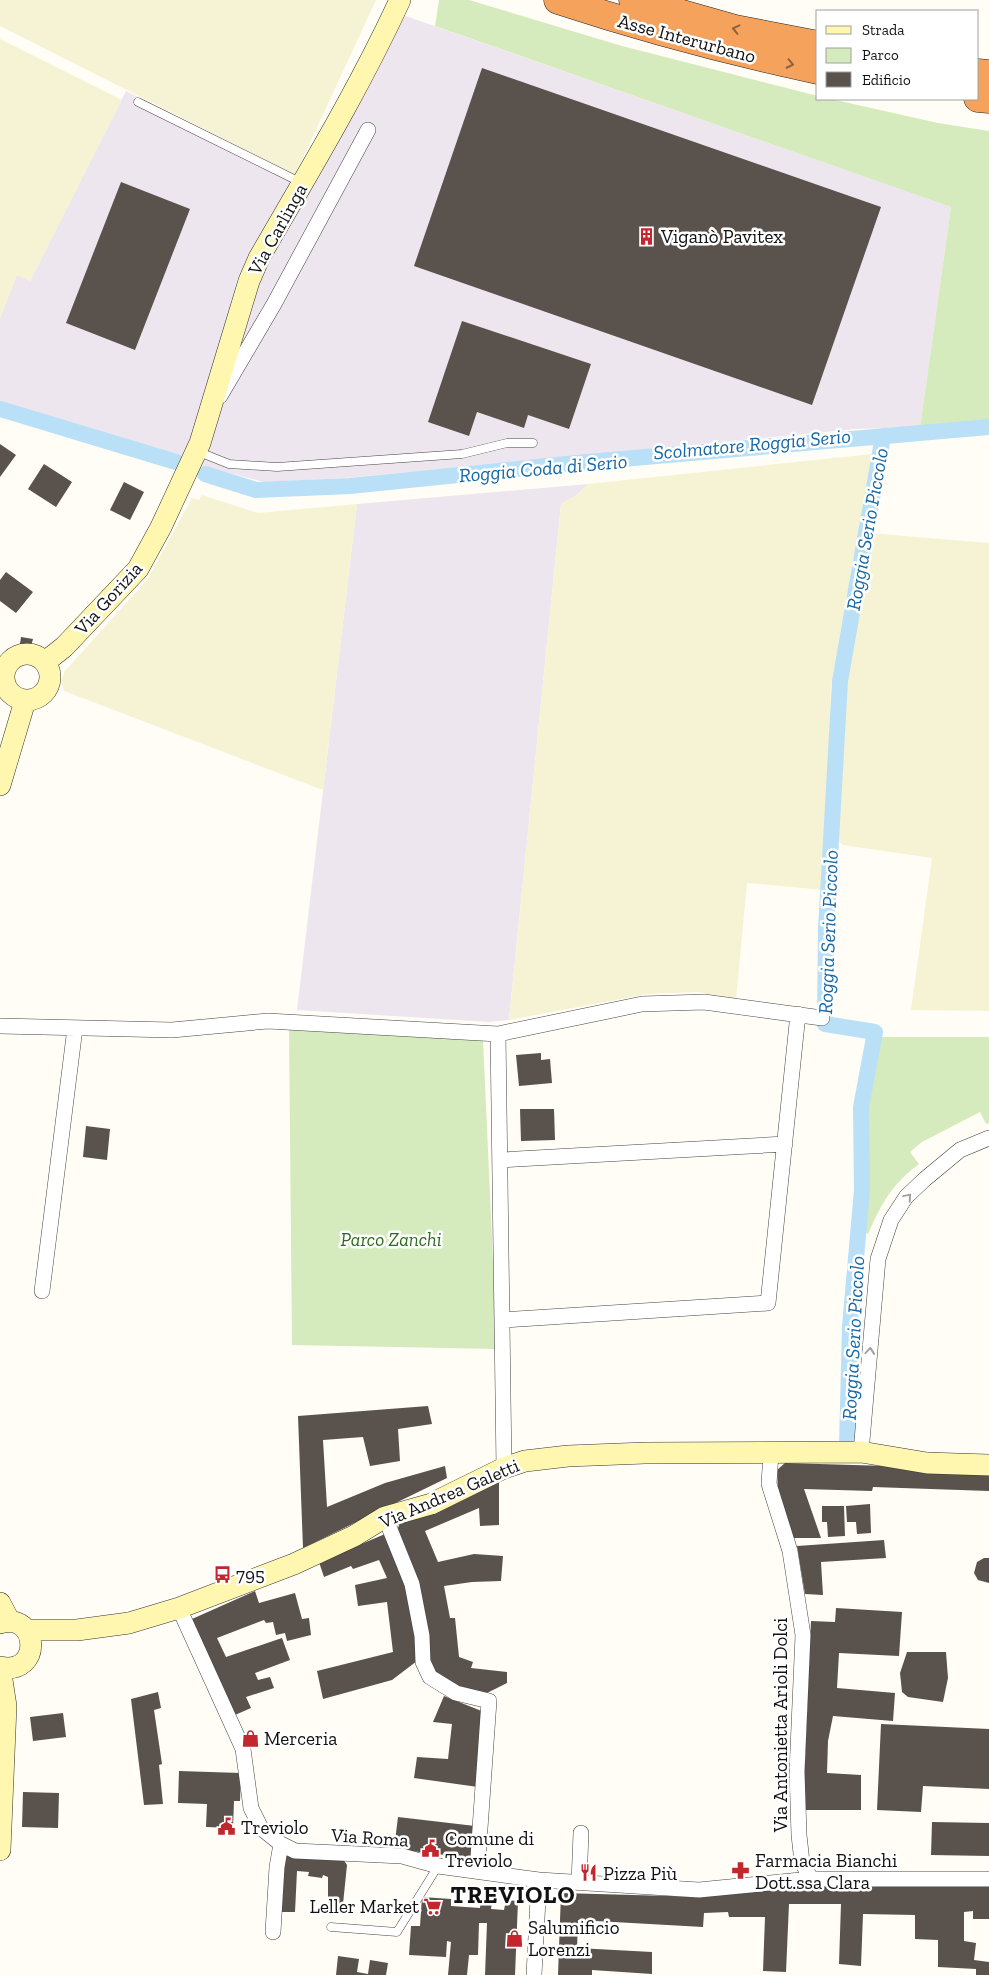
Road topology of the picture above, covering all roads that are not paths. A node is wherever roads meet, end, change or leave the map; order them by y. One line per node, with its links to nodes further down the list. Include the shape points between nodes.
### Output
1 (400, 0): 8 (street, Via Carlinga, via 378,49)
2 (558, 0): 5 (highway, Asse Interurbano, one-way to 5, via 741,54)
3 (633, 0): 4 (highway, Asse Interurbano, one-way to 3, via 735,29)
4 (816, 45)
5 (816, 70)
6 (138, 102): 8 (lane)
7 (368, 130): 9 (street, via 261,328)
8 (302, 184): 9 (street, Via Carlinga, via 248,281)
9 (211, 410): 11 (street, Via Carlinga)
10 (534, 443): 11 (lane, via 507,443 462,454 277,467 230,464)
11 (197, 451): 12 (street, Via Carlinga)
12 (188, 473): 14 (street, Via Gorizia, via 138,568 64,647)
13 (5, 655): 14 (street, via 24,654 39,657); 15 (street, via 5,685 9,693)
14 (45, 662): 15 (street, via 50,679 48,688 34,700)
15 (25, 701): 16 (street)
16 (0, 785)
17 (798, 1014): 18 (street); 21 (street, via 704,1002 642,1004); 23 (street)
18 (822, 1018)
19 (0, 1026): 20 (street)
20 (75, 1028): 21 (street, via 172,1030 268,1021); 25 (street)
21 (498, 1034): 24 (street)
22 (989, 1138): 27 (street, one-way to 22, via 878,1259 891,1220 906,1197 925,1179 960,1150)
23 (785, 1144): 24 (street); 26 (street, via 768,1303)
24 (500, 1160): 26 (street)
25 (42, 1291)
26 (502, 1320): 30 (street)
27 (861, 1452): 28 (street, Via Andrea Galetti); 29 (street, Via Andrea Galetti, via 927,1463)
28 (771, 1453): 30 (street, Via Andrea Galetti, via 568,1456 525,1461); 43 (street, Via Antonietta Arioli Dolci, via 769,1484 790,1551 803,1634 797,1771 799,1835 802,1862)
29 (989, 1465)
30 (504, 1468): 31 (street, Via Andrea Galetti, via 432,1504)
31 (386, 1517): 33 (street, Via Andrea Galetti, via 294,1564); 42 (street, via 412,1584 422,1636 422,1662 430,1677 456,1693 489,1701)
32 (0, 1603): 34 (street)
33 (179, 1608): 35 (street, Via Andrea Galetti, via 129,1623); 39 (street, Via Roma, via 243,1749 251,1808 261,1828)
34 (12, 1625): 35 (street, Via Andrea Galetti); 36 (street, via 30,1636)
35 (77, 1630): 36 (street, Via Andrea Galetti)
36 (31, 1650): 37 (street, via 28,1657)
37 (8, 1667): 40 (street)
38 (581, 1833): 46 (street)
39 (281, 1844): 41 (street, Via Roma, via 295,1851 402,1856); 48 (street)
40 (0, 1850)
41 (438, 1866): 42 (street, Via Roma); 47 (lane, via 397,1932)
42 (477, 1871): 45 (street, Via Roma)
43 (811, 1879): 44 (street, Via Roma); 46 (street, Via Roma, via 700,1890)
44 (989, 1879)
45 (539, 1880): 46 (street, Via Roma); 49 (street)
46 (580, 1883)
47 (331, 1927)
48 (273, 1932)
49 (534, 1975)

